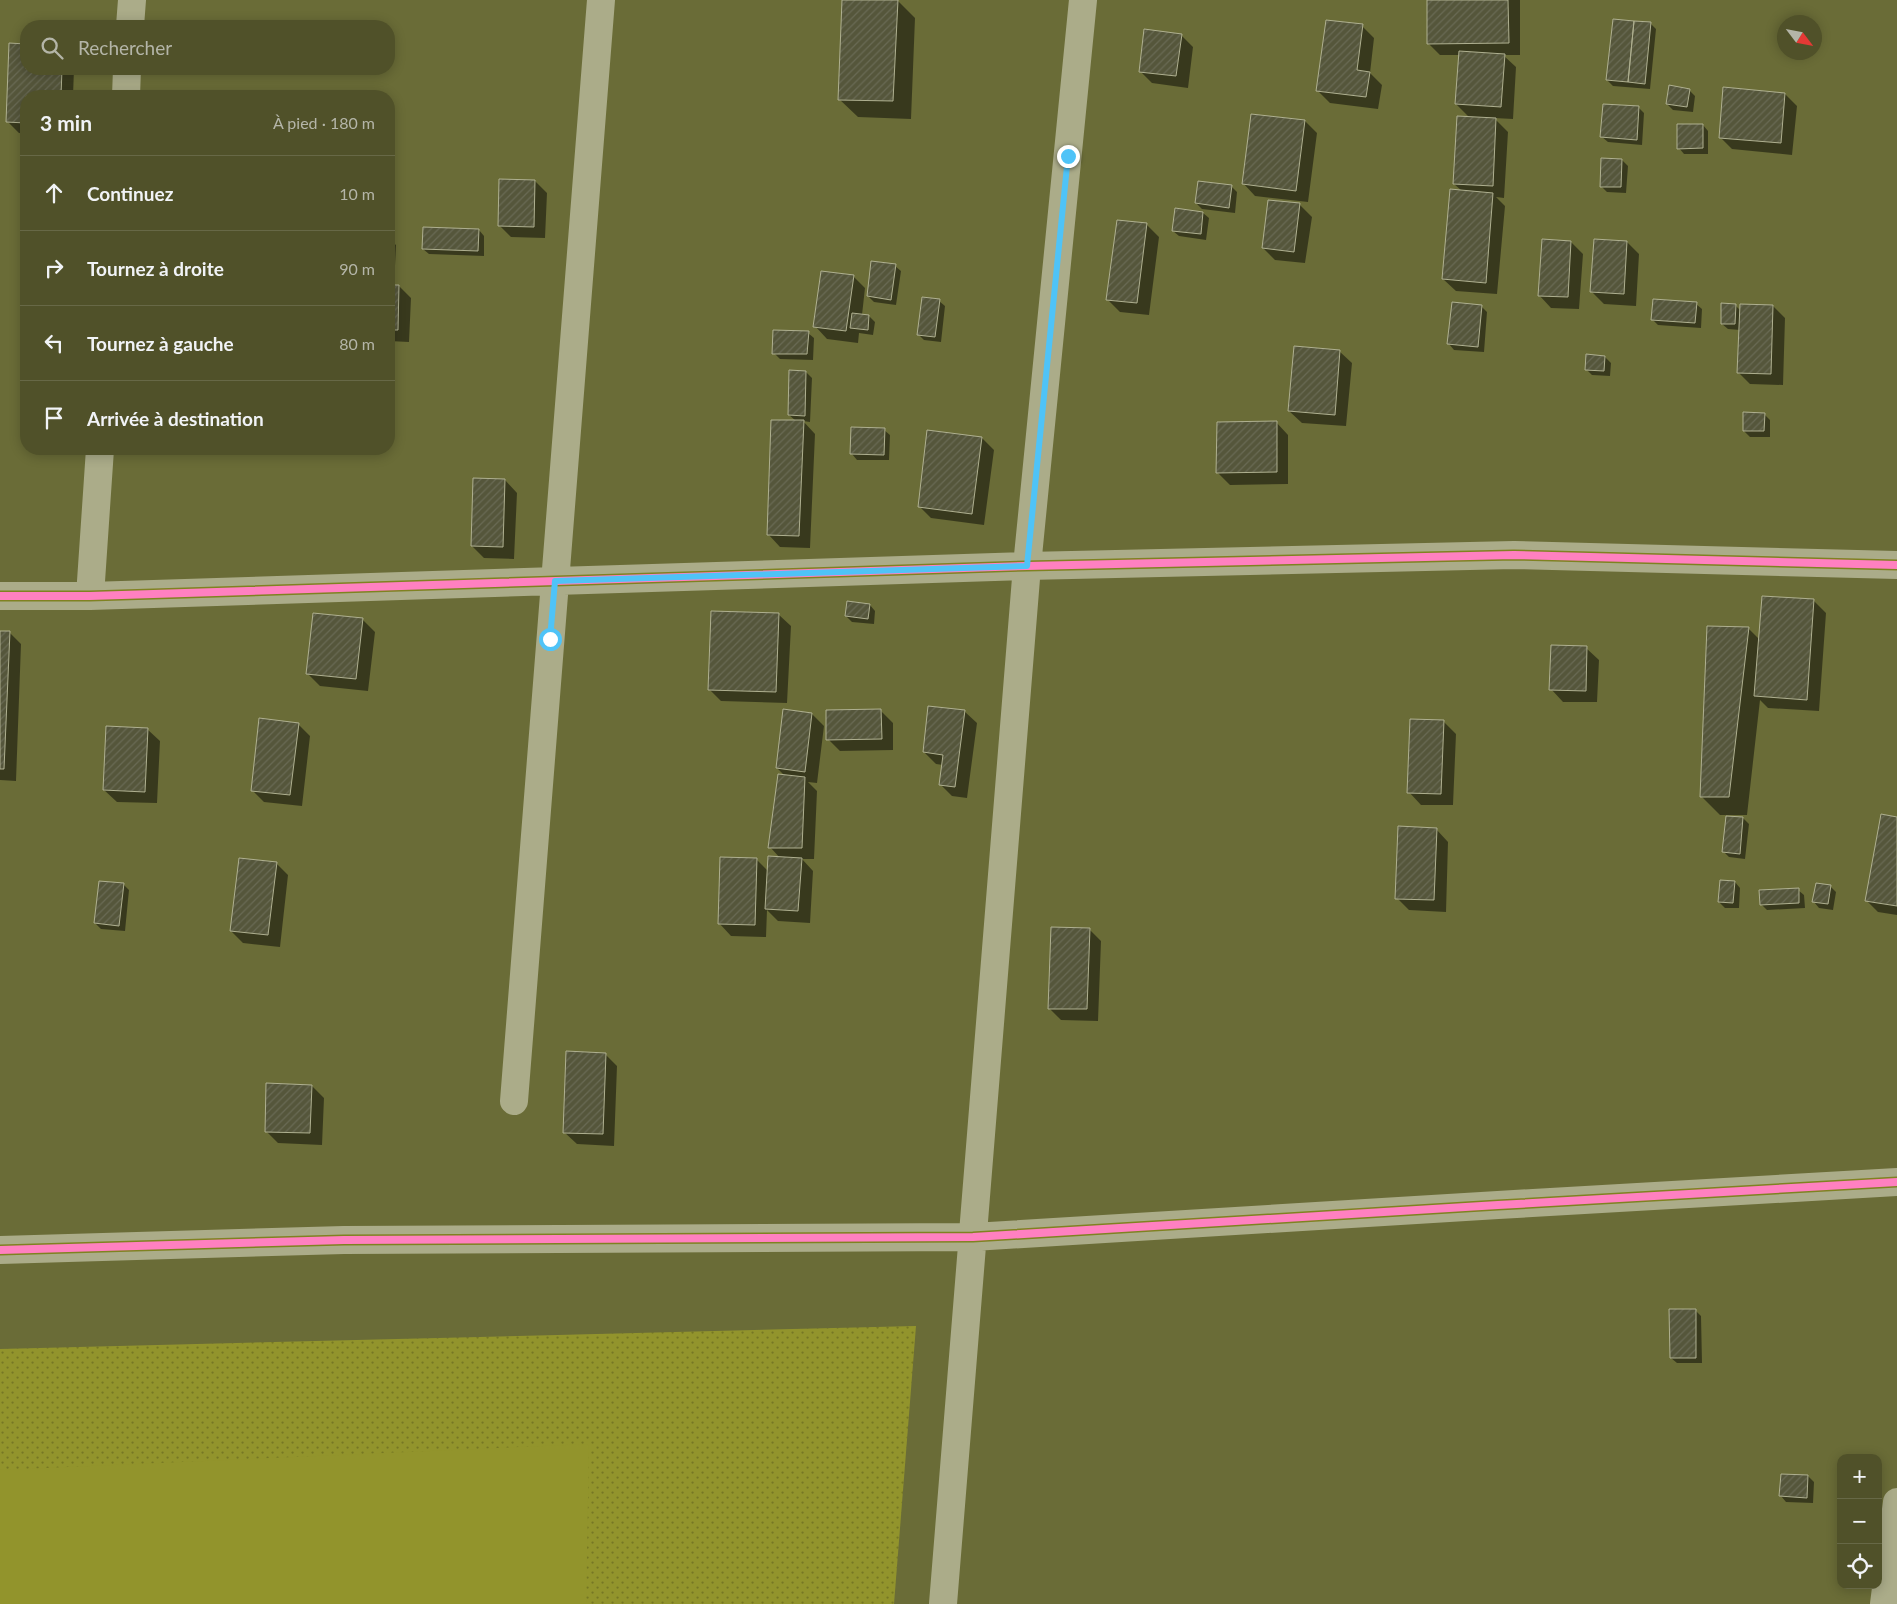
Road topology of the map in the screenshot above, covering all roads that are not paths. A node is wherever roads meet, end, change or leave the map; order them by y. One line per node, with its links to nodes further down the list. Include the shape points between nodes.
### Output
1 (132, 0): 4 (street)
2 (601, 0): 10 (street)
3 (1083, 0): 9 (street)
4 (130, 20)
5 (128, 75): 6 (street)
6 (126, 90)
7 (100, 455): 12 (street)
8 (1897, 564): 9 (street, via 1514,555)
9 (1027, 566): 10 (street); 15 (street)
10 (555, 581): 12 (street); 13 (street)
11 (0, 596): 12 (street)
12 (90, 596)
13 (514, 1101)
14 (1897, 1182): 15 (street)
15 (973, 1238): 16 (street, via 344,1240); 18 (street)
16 (0, 1250)
17 (1897, 1502): 19 (street)
18 (943, 1604)
19 (1884, 1604)

